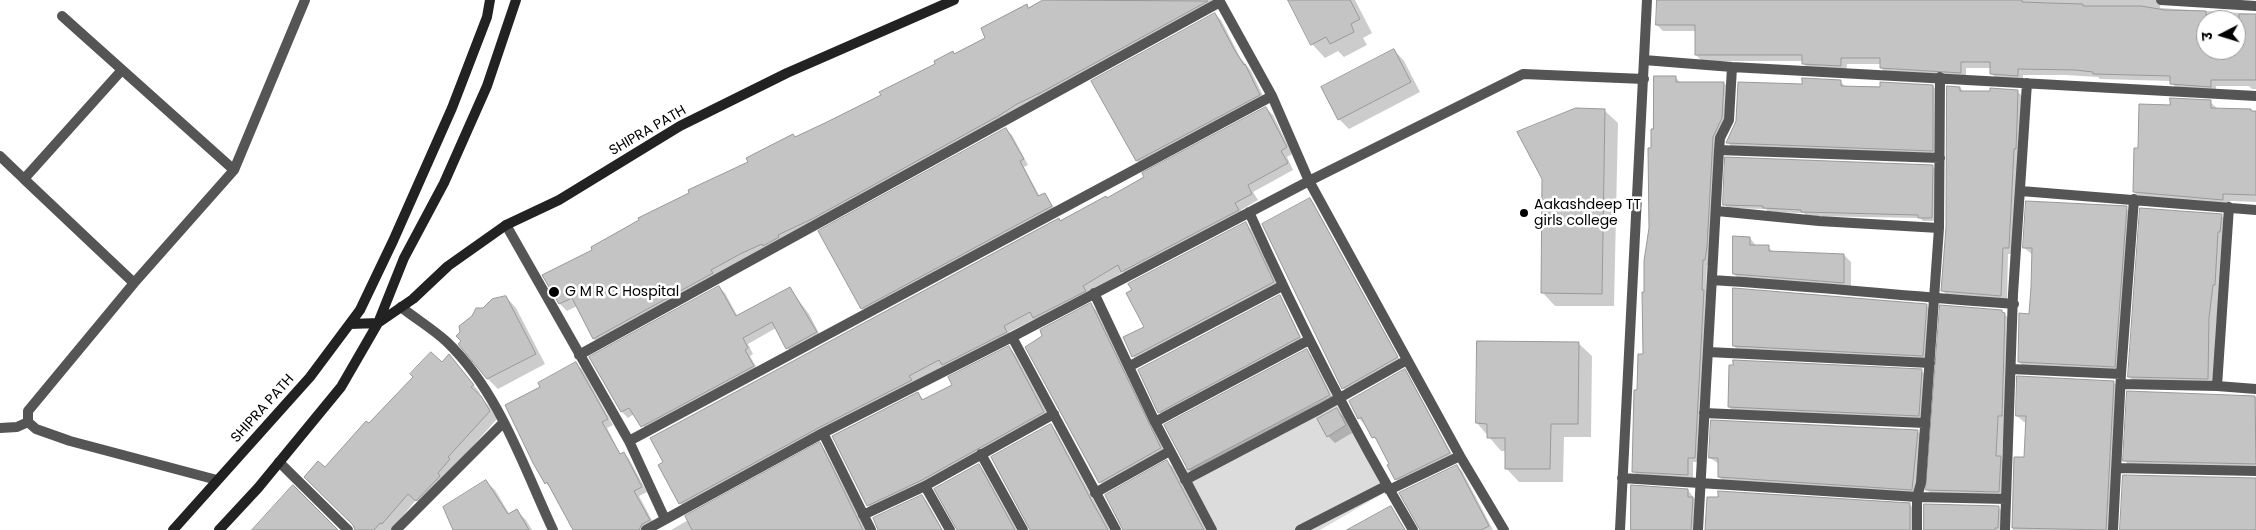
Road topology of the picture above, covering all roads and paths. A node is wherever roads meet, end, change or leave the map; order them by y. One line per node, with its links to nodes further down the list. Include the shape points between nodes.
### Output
1 (305, 0): 21 (street)
2 (490, 0): 40 (street, SHIPRA PATH, via 487,18 452,108 393,241)
3 (516, 0): 39 (street, via 487,86 444,183 404,258)
4 (954, 0): 30 (street, SHIPRA PATH, via 787,74 680,126 559,200)
5 (1647, 0): 10 (street)
6 (2161, 0): 8 (street)
7 (1219, 1): 16 (street); 44 (street)
8 (2255, 4)
9 (62, 16): 12 (street)
10 (1644, 60): 11 (street); 14 (street)
11 (1732, 67): 13 (street); 18 (street, via 1729,120 1720,138)
12 (121, 71): 21 (street); 22 (street)
13 (1940, 77): 15 (street); 20 (street)
14 (1644, 79): 23 (street, via 1523,74); 68 (street)
15 (2028, 83): 17 (street); 24 (street)
16 (1272, 96): 23 (street); 61 (street)
17 (2256, 96)
18 (1719, 150): 20 (street); 28 (street)
19 (0, 156): 22 (street)
20 (1940, 158): 31 (street)
21 (234, 170): 33 (street)
22 (24, 179): 33 (street)
23 (1309, 181): 29 (street); 45 (street)
24 (2021, 191): 25 (street); 37 (street)
25 (2134, 200): 26 (street); 49 (street)
26 (2229, 207): 27 (street); 50 (street)
27 (2256, 210)
28 (1717, 211): 31 (street); 32 (street)
29 (1249, 212): 34 (street); 35 (street)
30 (506, 225): 38 (street, SHIPRA PATH, via 448,266 414,299); 44 (street)
31 (1939, 228): 36 (street)
32 (1712, 280): 36 (street, via 1810,285); 43 (street)
33 (134, 283): 55 (street, via 28,411)
34 (1282, 286): 42 (street); 47 (street)
35 (1094, 293): 41 (street); 47 (street)
36 (1934, 299): 37 (street); 46 (street)
37 (2014, 304): 48 (street)
38 (401, 307): 39 (street, SHIPRA PATH); 57 (street, via 446,342 477,378)
39 (378, 323): 40 (street); 65 (street, SHIPRA PATH, via 341,387)
40 (350, 324): 69 (street, SHIPRA PATH, via 310,377)
41 (1012, 337): 54 (street); 60 (street)
42 (1309, 340): 52 (street); 56 (street)
43 (1708, 352): 46 (street); 53 (street)
44 (579, 355): 61 (street)
45 (1408, 360): 52 (street); 64 (street)
46 (1930, 363): 58 (street)
47 (1130, 366): 56 (street)
48 (2011, 369): 49 (street); 76 (street)
49 (2120, 379): 50 (street); 66 (street)
50 (2218, 386): 51 (street)
51 (2256, 388)
52 (1340, 398): 70 (street); 73 (street)
53 (1704, 413): 58 (street); 71 (street)
54 (1054, 414): 63 (street); 74 (street)
55 (28, 422): 59 (street, via 17,427); 69 (street, via 36,429 70,441)
56 (1155, 422): 62 (street)
57 (503, 423): 82 (street); 83 (street)
58 (1924, 423): 75 (street, via 1921,483)
59 (0, 428)
60 (823, 433): 77 (street); 78 (street)
61 (629, 441): 78 (street)
62 (1170, 452): 70 (street); 74 (street)
63 (981, 454): 72 (street); 87 (street)
64 (1460, 456): 73 (street); 92 (street)
65 (279, 462): 80 (street, SHIPRA PATH); 81 (street)
66 (2117, 468): 67 (street); 97 (street)
67 (2256, 471)
68 (1622, 478): 71 (street); 93 (street)
69 (217, 480): 79 (street, SHIPRA PATH)
70 (1186, 480): 89 (street)
71 (1701, 485): 75 (street); 94 (street)
72 (925, 486): 77 (street); 86 (street)
73 (1388, 488): 90 (street); 91 (street)
74 (1095, 493): 88 (street)
75 (1917, 497): 76 (street); 95 (street)
76 (2006, 499): 96 (street)
77 (863, 515): 85 (street)
78 (665, 519): 84 (street)
79 (173, 530)
80 (219, 530)
81 (348, 530)
82 (396, 530)
83 (553, 530)
84 (646, 530)
85 (871, 530)
86 (950, 530)
87 (1023, 530)
88 (1116, 530)
89 (1212, 530)
90 (1300, 530)
91 (1413, 530)
92 (1504, 530)
93 (1620, 530)
94 (1698, 530)
95 (1917, 530)
96 (2005, 530)
97 (2114, 530)

